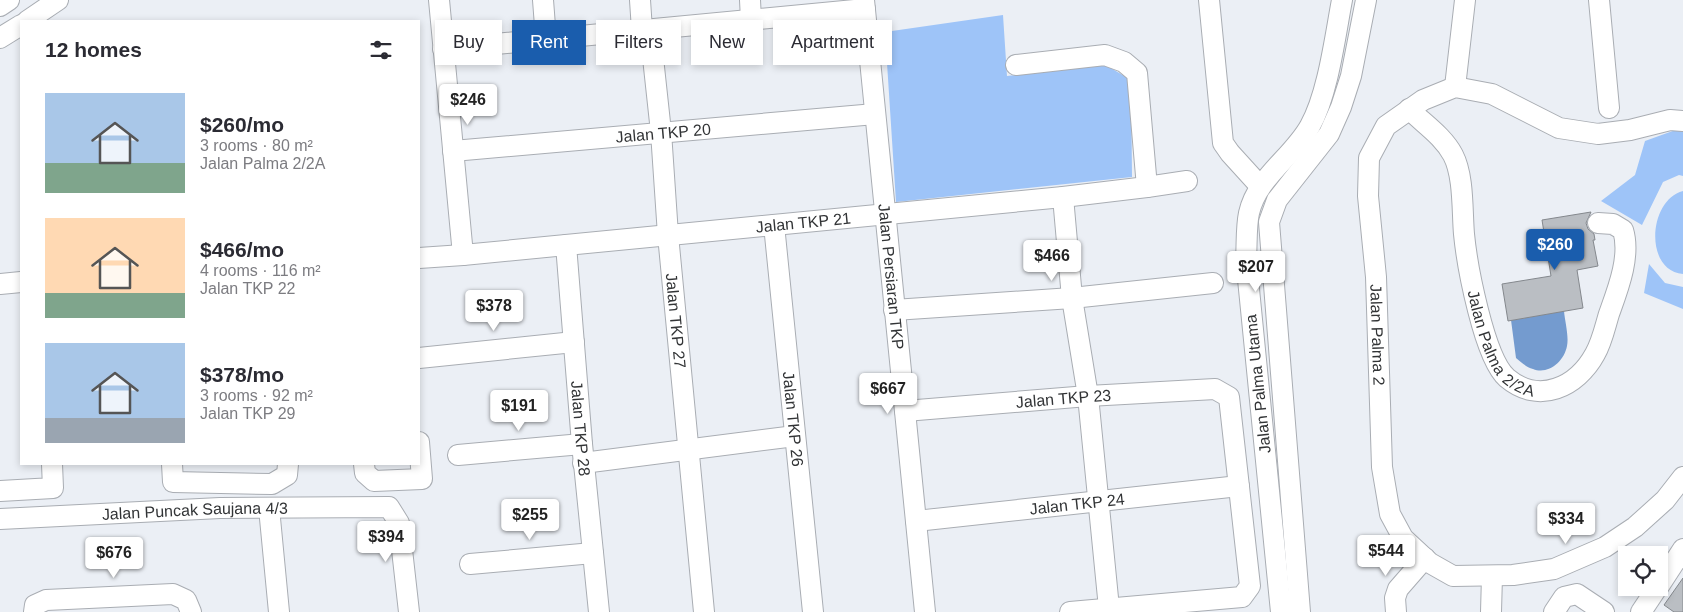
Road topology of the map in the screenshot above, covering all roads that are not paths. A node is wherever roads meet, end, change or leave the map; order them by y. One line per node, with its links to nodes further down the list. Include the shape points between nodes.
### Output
1 (9, 0): 12 (street)
2 (58, 0): 14 (street)
3 (439, 0): 15 (street)
4 (543, 0): 16 (street)
5 (640, 0): 17 (street, Jalan TKP 27)
6 (1209, 0): 32 (street, via 1224,143)
7 (1342, 0): 32 (street, Jalan Palma Utama, via 1322,95 1310,126)
8 (1366, 0): 85 (street, via 1351,76 1341,107 1329,134 1277,200 1269,222)
9 (1465, 0): 24 (street)
10 (1599, 0): 25 (street)
11 (864, 5): 13 (street); 27 (street, Jalan Persiaran TKP)
12 (0, 6)
13 (751, 10): 18 (street)
14 (28, 20)
15 (441, 20)
16 (545, 20)
17 (644, 20)
18 (681, 23)
19 (20, 26): 20 (street)
20 (0, 38)
21 (445, 65): 30 (street)
22 (651, 65): 29 (street, Jalan TKP 27)
23 (1016, 65): 33 (street, via 1105,56 1124,62 1137,74)
24 (1456, 87): 26 (street, Jalan Palma 2); 28 (street, via 1492,94 1559,128 1598,134 1670,120)
25 (1609, 108)
26 (1409, 109): 36 (street, Jalan Palma 2/2A, via 1443,139 1454,157 1460,179 1470,278 1485,334 1496,364 1507,378 1523,387 1551,391 1565,386 1582,372 1595,354 1621,281 1626,240 1623,230 1613,224); 69 (street, Jalan Palma 2, via 1386,126 1369,158 1368,196 1376,277 1382,467 1390,514 1403,538)
27 (875, 114): 29 (street, Jalan TKP 20); 35 (street, Jalan Persiaran TKP)
28 (1683, 121)
29 (661, 132): 30 (street, Jalan TKP 20); 38 (street, Jalan TKP 27)
30 (453, 151): 40 (street)
31 (1186, 181): 33 (street, Jalan TKP 21)
32 (1260, 186): 84 (street, Jalan Palma Utama, via 1249,212 1246,259)
33 (1147, 188): 34 (street, Jalan TKP 21)
34 (1064, 197): 35 (street, Jalan TKP 21); 45 (street)
35 (884, 214): 37 (street, Jalan TKP 21); 46 (street, Jalan Persiaran TKP)
36 (1598, 224)
37 (774, 225): 38 (street, Jalan TKP 21); 51 (street, Jalan TKP 26)
38 (668, 235): 39 (street, Jalan TKP 21); 52 (street, Jalan TKP 27)
39 (566, 245): 40 (street, Jalan TKP 21); 47 (street, Jalan TKP 28)
40 (463, 255): 41 (street, Jalan TKP 21)
41 (420, 258)
42 (20, 282): 44 (street)
43 (1212, 283): 45 (street)
44 (0, 284)
45 (1072, 298): 46 (street); 49 (street)
46 (894, 310): 50 (street, Jalan Persiaran TKP)
47 (574, 342): 48 (street); 53 (street, Jalan TKP 28)
48 (420, 358)
49 (1088, 396): 50 (street, Jalan TKP 23); 61 (street, Jalan TKP 23, via 1222,392 1229,397); 63 (street)
50 (905, 411): 66 (street, Jalan Persiaran TKP)
51 (795, 436): 52 (street); 81 (street, Jalan TKP 26)
52 (689, 450): 53 (street); 80 (street, Jalan TKP 27)
53 (583, 454): 55 (street); 68 (street, Jalan TKP 28)
54 (420, 455): 57 (street, via 422,480 374,481 365,473)
55 (458, 455)
56 (52, 465): 62 (street, via 53,488)
57 (364, 465)
58 (287, 470): 59 (street, via 272,484)
59 (173, 473)
60 (1683, 477): 72 (street, Jalan Palma 2, via 1665,500 1634,527 1605,546 1554,569)
61 (1239, 486): 63 (street, Jalan TKP 24); 74 (street, via 1250,586 1242,597)
62 (0, 491)
63 (1098, 502): 66 (street, Jalan TKP 24); 74 (street)
64 (269, 508): 65 (street, Jalan Puncak Saujana 4/3); 77 (street); 78 (street, Jalan Puncak Saujana 4/3, via 389,507 399,523)
65 (0, 519)
66 (916, 521): 82 (street, Jalan Persiaran TKP)
67 (1683, 549): 71 (street)
68 (592, 553): 70 (street); 79 (street, Jalan TKP 28)
69 (1424, 558): 72 (street, Jalan Palma 2, via 1453,576); 86 (street, via 1398,589)
70 (470, 564)
71 (1668, 571)
72 (1492, 576): 87 (street)
73 (1651, 596): 90 (street)
74 (1109, 608): 83 (street)
75 (34, 612): 76 (street, via 35,606 46,600 173,594 186,600)
76 (191, 612)
77 (279, 612)
78 (409, 612)
79 (599, 612)
80 (704, 612)
81 (813, 612)
82 (925, 612)
83 (1070, 612)
84 (1281, 612)
85 (1300, 612)
86 (1396, 612)
87 (1491, 612)
88 (1554, 612): 89 (street, via 1564,597 1577,594)
89 (1604, 612)
90 (1641, 612)

